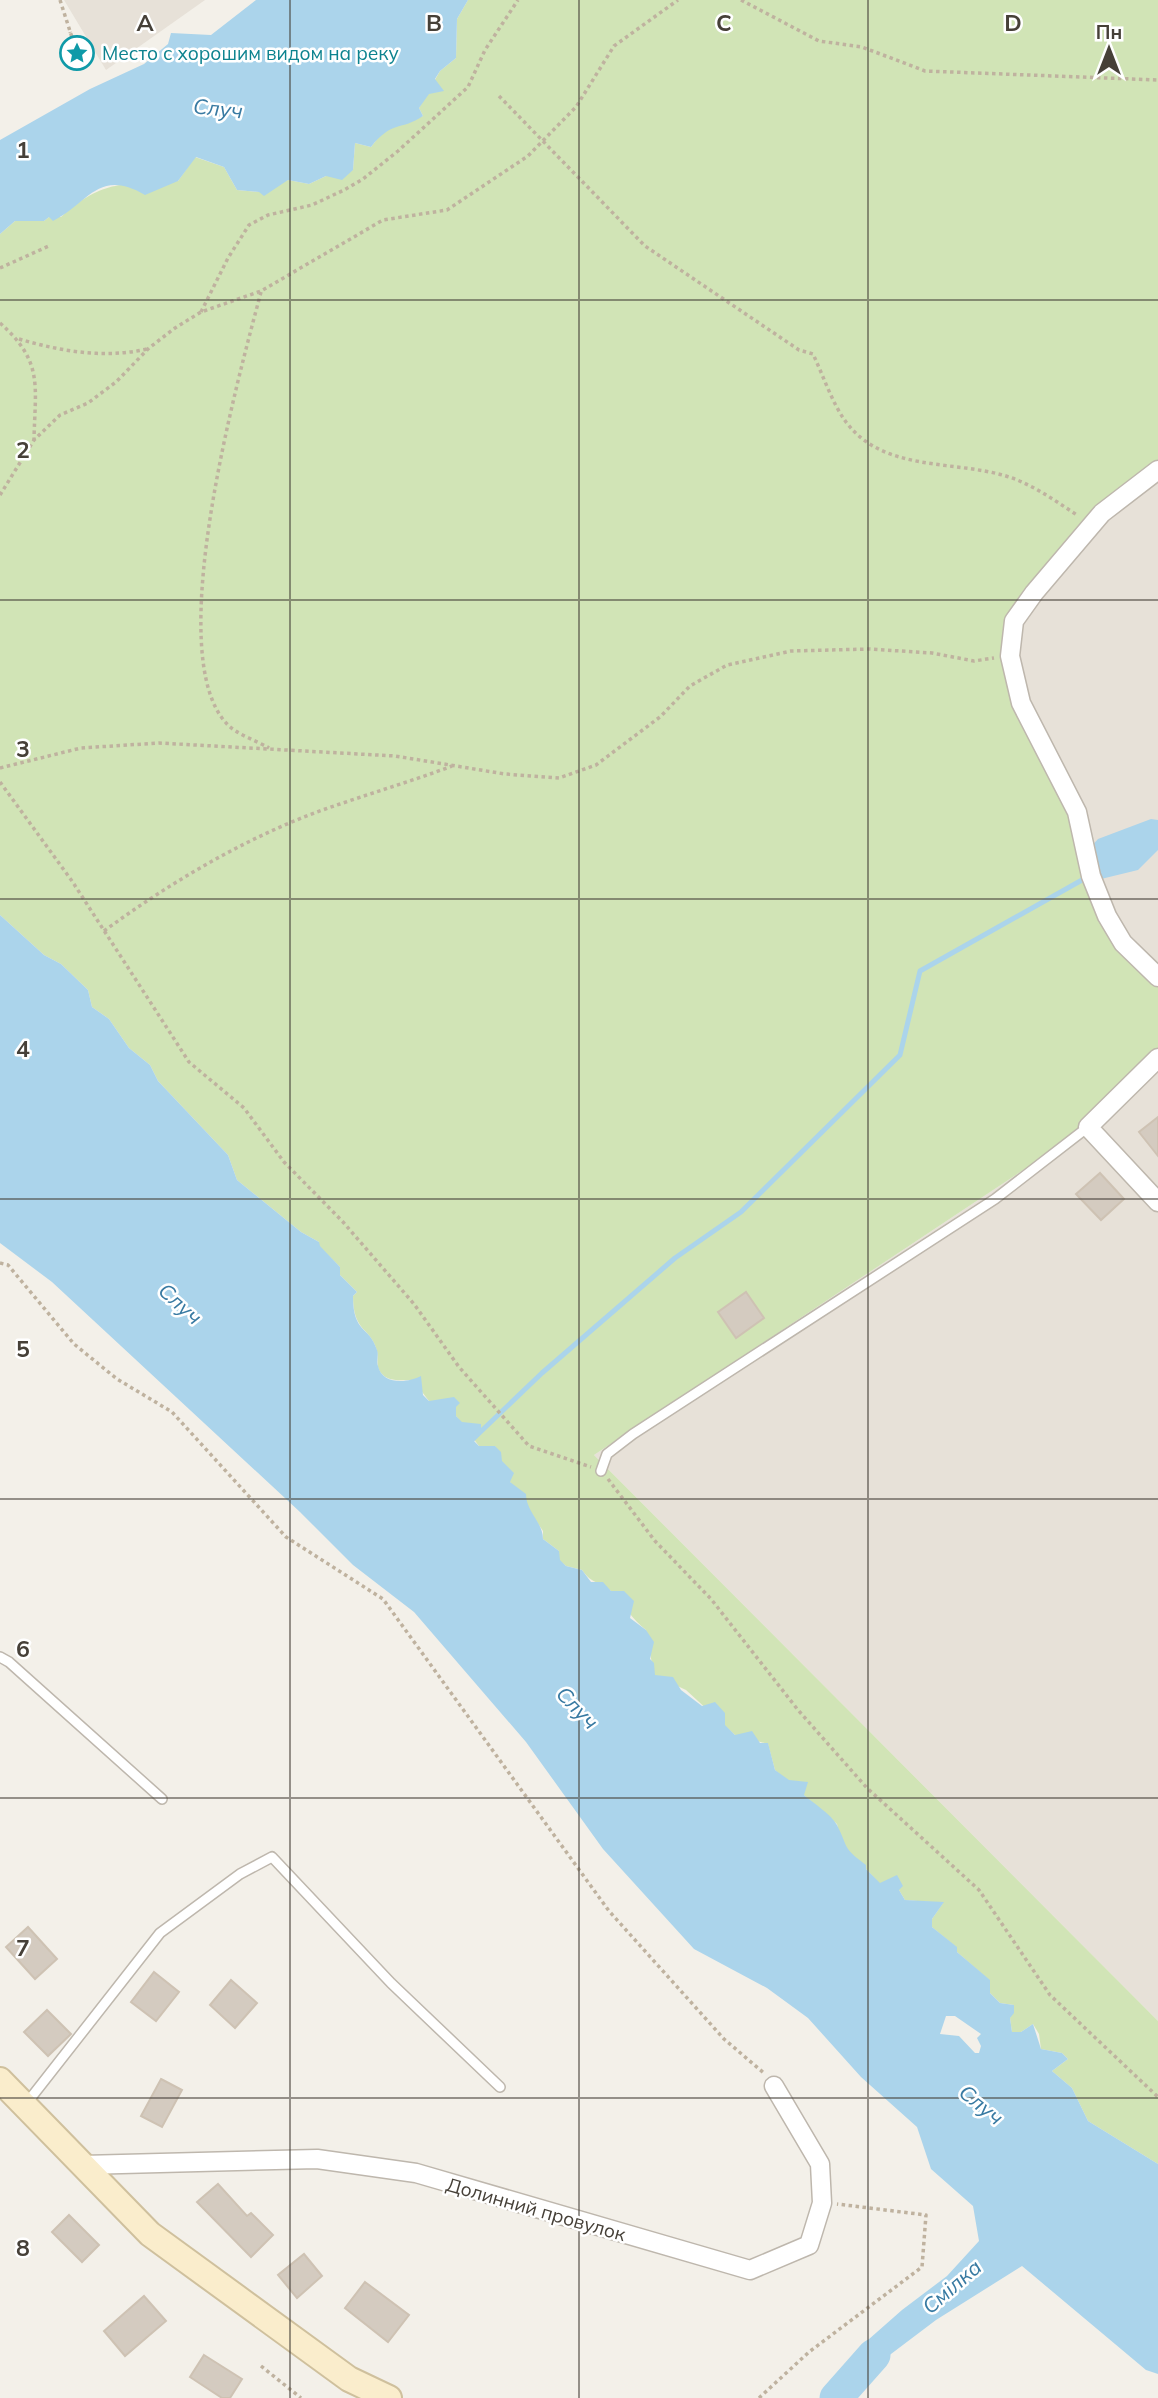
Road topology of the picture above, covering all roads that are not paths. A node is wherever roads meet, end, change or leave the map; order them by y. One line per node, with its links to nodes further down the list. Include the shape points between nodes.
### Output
1 (1158, 470): 2 (street, via 1092,524 1014,621 1010,656 1021,703 1077,812 1091,876 1107,916 1123,943)
2 (1158, 977)
3 (1158, 1058): 4 (street)
4 (1088, 1127): 5 (street); 6 (lane, via 995,1199 633,1434 607,1454)
5 (1158, 1202)
6 (601, 1471)
7 (0, 1657): 8 (lane)
8 (162, 1799)
9 (0, 2080): 12 (main road)
10 (500, 2087): 12 (lane, via 391,1983 272,1857 240,1874 160,1933)
11 (774, 2087): 13 (street, Долинний провулок, via 820,2164 822,2203 809,2245 750,2270 416,2173 317,2159)
12 (25, 2106): 13 (main road)
13 (83, 2165): 14 (main road, via 150,2235 349,2379)
14 (389, 2398)

